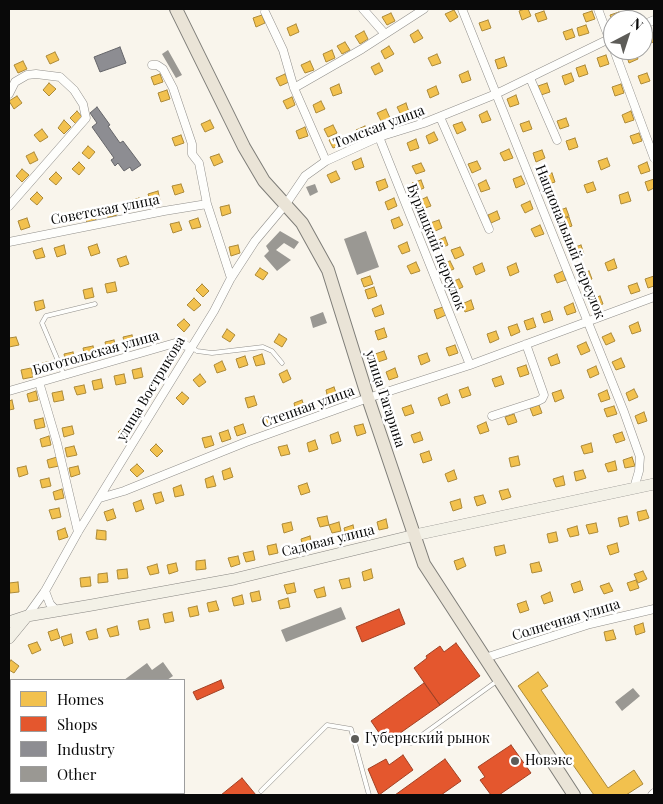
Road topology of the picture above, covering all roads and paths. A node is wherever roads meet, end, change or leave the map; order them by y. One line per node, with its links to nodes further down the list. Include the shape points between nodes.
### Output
1 (176, 9): 22 (main road, улица Гагарина, via 244,147 264,181)
2 (363, 9): 6 (street)
3 (424, 9): 6 (street)
4 (462, 9): 13 (street, Национальный переулок)
5 (265, 12): 11 (street, via 283,50)
6 (385, 34): 11 (street)
7 (603, 42): 10 (street, Томская улица)
8 (617, 60): 17 (street)
9 (152, 65): 21 (street, via 163,69 173,88 192,154 199,164)
10 (530, 78): 13 (street, Томская улица); 16 (street)
11 (294, 88): 18 (street)
12 (9, 94): 20 (street, via 15,82 27,76 60,77 83,104 86,118)
13 (496, 94): 14 (street, Томская улица); 28 (street, Национальный переулок)
14 (440, 117): 15 (street, Томская улица); 23 (street, Томская улица)
15 (379, 137): 18 (street, Томская улица); 32 (street, Бурлацкий переулок)
16 (557, 140)
17 (654, 158)
18 (326, 161): 22 (street, Томская улица, via 305,176)
19 (9, 192): 20 (street)
20 (11, 204)
21 (207, 204): 24 (street, Советская улица); 25 (street)
22 (286, 204): 25 (street, улица Вострикова); 36 (main road, улица Гагарина, via 302,223 328,270)
23 (489, 229)
24 (9, 242)
25 (231, 278): 30 (street, улица Вострикова)
26 (654, 297): 28 (street, Степная улица)
27 (95, 304): 33 (lane, via 46,316 42,323)
28 (589, 322): 29 (street, Степная улица); 39 (street, Национальный переулок, via 640,457)
29 (526, 344): 32 (street, Степная улица); 37 (street, via 544,395 538,401)
30 (191, 347): 31 (lane, via 197,352 212,353 263,347 272,351); 33 (street, Боготольская улица, via 175,343); 40 (street, улица Вострикова)
31 (282, 363)
32 (470, 366): 36 (street, Степная улица)
33 (64, 375): 34 (street, Боготольская улица)
34 (39, 382): 35 (street, Боготольская улица); 41 (street)
35 (9, 391)
36 (368, 398): 40 (street, Степная улица); 42 (main road, улица Гагарина)
37 (492, 416)
38 (654, 484): 39 (street, Садовая улица)
39 (634, 488): 42 (street, Садовая улица)
40 (100, 498): 41 (street, улица Вострикова)
41 (78, 532): 43 (street, улица Вострикова)
42 (415, 535): 45 (street, Садовая улица, via 234,579); 49 (main road, улица Гагарина, via 424,564)
43 (45, 591): 45 (street); 46 (street, улица Вострикова)
44 (654, 609): 49 (street, Солнечная улица, via 590,624)
45 (56, 611): 46 (street, Садовая улица)
46 (27, 616): 47 (street, Садовая улица); 48 (street)
47 (9, 622)
48 (9, 638)
49 (485, 658): 50 (main road, улица Гагарина)
50 (499, 680): 51 (lane); 54 (main road, улица Гагарина)
51 (411, 743)
52 (261, 791): 53 (lane, via 327,725 351,729)
53 (369, 795)
54 (574, 795)

